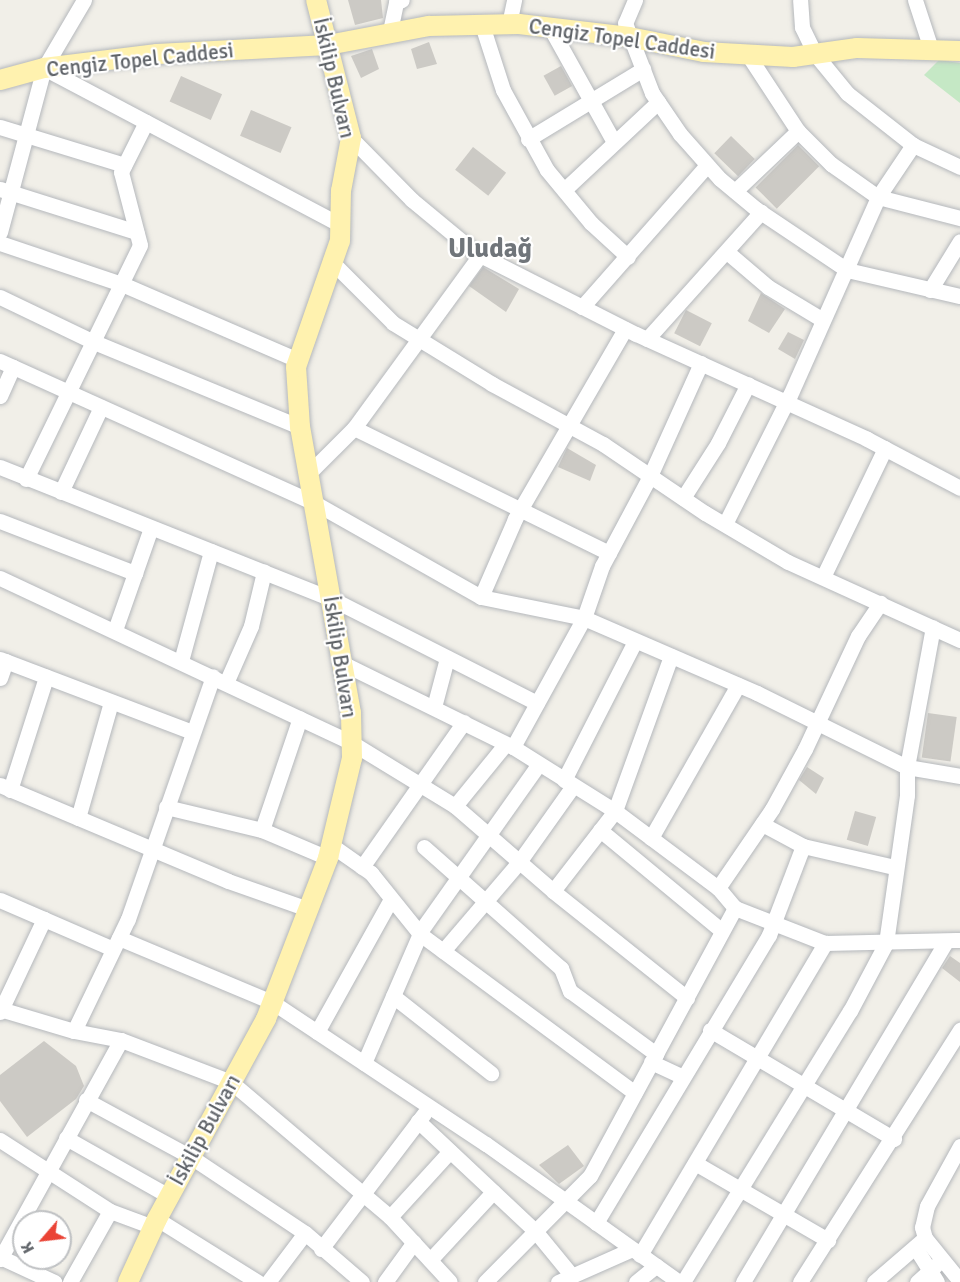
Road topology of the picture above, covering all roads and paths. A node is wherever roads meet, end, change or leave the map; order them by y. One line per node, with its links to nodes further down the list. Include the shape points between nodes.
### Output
1 (84, 0): 17 (street)
2 (316, 0): 13 (main road, İskilip Bulvarı)
3 (402, 0): 11 (street, via 396,2)
4 (514, 0): 8 (street)
5 (635, 0): 12 (street, via 625,23)
6 (800, 0): 15 (street, via 802,27)
7 (915, 0): 14 (street)
8 (509, 24): 9 (main road, Cengiz Topel Caddesi); 10 (main road, Cengiz Topel Caddesi)
9 (482, 25): 11 (main road, Cengiz Topel Caddesi); 27 (street, via 503,90)
10 (551, 29): 12 (main road, Cengiz Topel Caddesi); 20 (street)
11 (390, 32): 13 (main road, Cengiz Topel Caddesi)
12 (628, 37): 16 (main road, Cengiz Topel Caddesi, via 704,52); 18 (street)
13 (328, 45): 17 (main road, Cengiz Topel Caddesi, via 157,54); 26 (main road, İskilip Bulvarı)
14 (950, 49): 15 (main road, Cengiz Topel Caddesi, via 857,48)
15 (815, 54): 16 (main road, Cengiz Topel Caddesi); 29 (street, via 847,93)
16 (748, 55): 24 (street)
17 (44, 68): 19 (main road, Cengiz Topel Caddesi); 22 (street); 25 (street)
18 (643, 69): 20 (street); 21 (street)
19 (0, 80)
20 (588, 102): 27 (street); 28 (street)
21 (658, 102): 28 (street); 31 (street)
22 (146, 122): 30 (street); 39 (street)
23 (0, 127): 25 (street)
24 (798, 131): 35 (street); 36 (street, via 831,164)
25 (25, 137): 30 (street); 34 (street)
26 (351, 138): 39 (main road, İskilip Bulvarı, via 341,191); 45 (street, via 412,200)
27 (528, 139): 33 (street)
28 (614, 142): 33 (street)
29 (913, 145): 32 (street); 36 (street)
30 (124, 165): 41 (street, via 121,172)
31 (707, 165): 35 (street); 46 (street)
32 (960, 167)
33 (564, 190): 46 (street, via 591,224)
34 (5, 191): 40 (street); 41 (street)
35 (735, 191): 37 (street)
36 (878, 197): 38 (street); 48 (street)
37 (761, 212): 44 (street); 48 (street)
38 (960, 218)
39 (340, 225): 47 (main road, İskilip Bulvarı, via 340,241)
40 (0, 232)
41 (136, 232): 49 (street, via 140,245)
42 (960, 241): 50 (street)
43 (0, 243): 49 (street)
44 (727, 252): 54 (street, via 768,287); 56 (street)
45 (480, 255): 53 (street); 57 (street)
46 (628, 257): 53 (street)
47 (332, 262): 57 (street, via 393,323); 59 (main road, İskilip Bulvarı)
48 (847, 270): 50 (street); 54 (street)
49 (122, 284): 58 (street); 59 (street)
50 (930, 290): 51 (street)
51 (960, 296)
52 (0, 297): 58 (street)
53 (582, 308): 55 (street)
54 (823, 320): 65 (street)
55 (626, 329): 56 (street); 67 (street)
56 (647, 339): 60 (street)
57 (421, 341): 67 (street); 69 (street)
58 (94, 342): 63 (street); 68 (street)
59 (298, 360): 68 (main road, İskilip Bulvarı)
60 (701, 363): 62 (street); 73 (street)
61 (7, 364): 63 (street); 64 (street)
62 (748, 384): 65 (street); 77 (street, via 718,443)
63 (69, 392): 66 (street); 74 (street)
64 (0, 396)
65 (787, 401): 70 (street); 81 (street)
66 (100, 407): 76 (street); 78 (street)
67 (569, 425): 73 (street); 79 (street)
68 (300, 427): 72 (main road, İskilip Bulvarı)
69 (354, 428): 72 (street); 79 (street)
70 (885, 448): 75 (street); 87 (street)
71 (0, 466): 74 (street)
72 (308, 474): 78 (main road, İskilip Bulvarı)
73 (650, 476): 77 (street); 84 (street)
74 (26, 478): 76 (street)
75 (960, 488)
76 (61, 492): 82 (street)
77 (683, 498): 81 (street)
78 (313, 502): 89 (street); 90 (main road, İskilip Bulvarı)
79 (522, 508): 84 (street); 89 (street)
80 (0, 521): 86 (street)
81 (725, 524): 87 (street, via 788,562)
82 (151, 528): 83 (street); 86 (street)
83 (211, 551): 85 (street); 100 (street)
84 (609, 553): 92 (street)
85 (264, 572): 90 (street); 104 (street, via 251,626)
86 (135, 573): 94 (street)
87 (823, 577): 91 (street)
88 (0, 578): 94 (street)
89 (480, 597): 92 (street)
90 (330, 598): 98 (street); 101 (main road, İskilip Bulvarı)
91 (880, 603): 93 (street); 111 (street, via 858,636)
92 (584, 618): 96 (street); 107 (street)
93 (933, 627): 95 (street); 116 (street)
94 (115, 630): 100 (street)
95 (960, 640)
96 (635, 641): 97 (street); 118 (street)
97 (671, 657): 105 (street); 123 (street)
98 (447, 658): 107 (street); 108 (street)
99 (3, 660): 102 (street); 103 (street)
100 (181, 661): 104 (street)
101 (342, 663): 108 (street); 113 (main road, İskilip Bulvarı)
102 (46, 676): 106 (street); 120 (street)
103 (0, 678)
104 (220, 680): 109 (street); 112 (street)
105 (738, 685): 111 (street); 129 (street)
106 (111, 702): 112 (street); 124 (street)
107 (537, 703): 114 (street)
108 (434, 707): 110 (street)
109 (300, 718): 113 (street); 126 (street)
110 (464, 722): 114 (street); 119 (street)
111 (816, 723): 116 (street); 125 (street)
112 (192, 732): 121 (street)
113 (352, 743): 119 (street); 133 (main road, İskilip Bulvarı, via 352,758)
114 (509, 747): 115 (street); 122 (street)
115 (538, 764): 118 (street); 128 (street)
116 (907, 767): 117 (street); 136 (street, via 907,795)
117 (960, 776)
118 (569, 783): 123 (street); 134 (street)
119 (421, 785): 122 (street); 135 (street)
120 (5, 788): 124 (street)
121 (166, 807): 126 (street); 132 (street)
122 (455, 807): 128 (street)
123 (615, 812): 127 (street); 129 (street)
124 (78, 818): 132 (street)
125 (762, 824): 130 (street); 138 (street)
126 (262, 830): 133 (street)
127 (600, 830): 139 (street); 147 (street)
128 (489, 835): 134 (street); 137 (street)
129 (651, 838): 138 (street)
130 (803, 846): 136 (street); 146 (street)
131 (424, 847): 137 (street)
132 (152, 849): 144 (street); 150 (street)
133 (329, 851): 135 (street); 144 (main road, İskilip Bulvarı)
134 (519, 862): 139 (street); 142 (street)
135 (362, 867): 140 (street)
136 (894, 867): 152 (street)
137 (457, 877): 142 (street); 148 (street)
138 (718, 888): 143 (street)
139 (554, 891): 155 (street)
140 (391, 899): 148 (street); 161 (street)
141 (0, 900): 145 (street)
142 (485, 901): 153 (street); 164 (street, via 561,968 570,992)
143 (735, 908): 146 (street); 147 (street)
144 (308, 909): 156 (main road, İskilip Bulvarı)
145 (44, 919): 150 (street); 157 (street)
146 (775, 922): 151 (street); 158 (street)
147 (722, 931): 155 (street)
148 (420, 934): 153 (street); 154 (street)
149 (953, 941): 152 (street); 173 (street)
150 (116, 943): 156 (street); 160 (street)
151 (825, 943): 152 (street); 163 (street)
152 (886, 943): 169 (street)
153 (443, 951): 170 (street)
154 (393, 996): 165 (street); 166 (street)
155 (687, 998): 164 (street)
156 (272, 1002): 161 (street); 168 (main road, İskilip Bulvarı)
157 (0, 1010): 160 (street)
158 (710, 1030): 163 (street); 167 (street)
159 (960, 1030): 176 (street)
160 (74, 1031): 162 (street)
161 (317, 1032): 165 (street)
162 (121, 1040): 168 (street); 171 (street)
163 (759, 1057): 169 (street); 181 (street)
164 (654, 1058): 167 (street); 170 (street)
165 (364, 1063): 172 (street)
166 (491, 1073)
167 (682, 1077): 192 (street)
168 (231, 1082): 180 (main road, İskilip Bulvarı); 185 (street)
169 (804, 1085): 173 (street); 183 (street)
170 (635, 1093): 187 (street, via 590,1176)
171 (86, 1100): 175 (street); 180 (street)
172 (429, 1107): 174 (street); 187 (street)
173 (847, 1110): 176 (street); 189 (street)
174 (418, 1121): 179 (street); 185 (street)
175 (66, 1138): 182 (street); 186 (street)
176 (894, 1139): 195 (street)
177 (0, 1140): 182 (street)
178 (960, 1146): 197 (street, via 927,1206)
179 (450, 1151): 184 (street); 190 (street)
180 (190, 1157): 186 (main road, İskilip Bulvarı); 194 (street)
181 (695, 1163): 183 (street); 199 (street)
182 (49, 1170): 188 (street); 200 (street)
183 (740, 1189): 189 (street); 217 (street)
184 (493, 1192): 193 (street); 202 (street)
185 (362, 1193): 190 (street); 198 (street)
186 (169, 1196): 191 (main road, İskilip Bulvarı)
187 (566, 1202): 192 (street); 193 (street)
188 (110, 1211): 191 (street); 208 (street)
189 (785, 1213): 195 (street); 218 (street)
190 (390, 1217): 196 (street)
191 (155, 1223): 209 (main road, İskilip Bulvarı); 210 (street)
192 (596, 1223): 199 (street)
193 (536, 1232): 206 (street); 215 (street)
194 (305, 1233): 198 (street); 211 (street)
195 (828, 1240): 219 (street)
196 (414, 1242): 202 (street); 213 (street)
197 (920, 1242): 201 (street); 205 (street); 220 (street)
198 (321, 1249): 212 (street)
199 (636, 1252): 203 (street); 206 (street)
200 (1, 1258): 207 (street)
201 (942, 1259): 204 (street); 205 (street)
202 (430, 1260): 214 (street)
203 (656, 1266): 216 (street); 217 (street)
204 (957, 1273)
205 (927, 1278)
206 (565, 1279)
207 (54, 1282)
208 (70, 1282)
209 (128, 1282)
210 (258, 1282)
211 (268, 1282)
212 (362, 1282)
213 (385, 1282)
214 (450, 1282)
215 (485, 1282)
216 (636, 1282)
217 (681, 1282)
218 (743, 1282)
219 (800, 1282)
220 (874, 1282)

